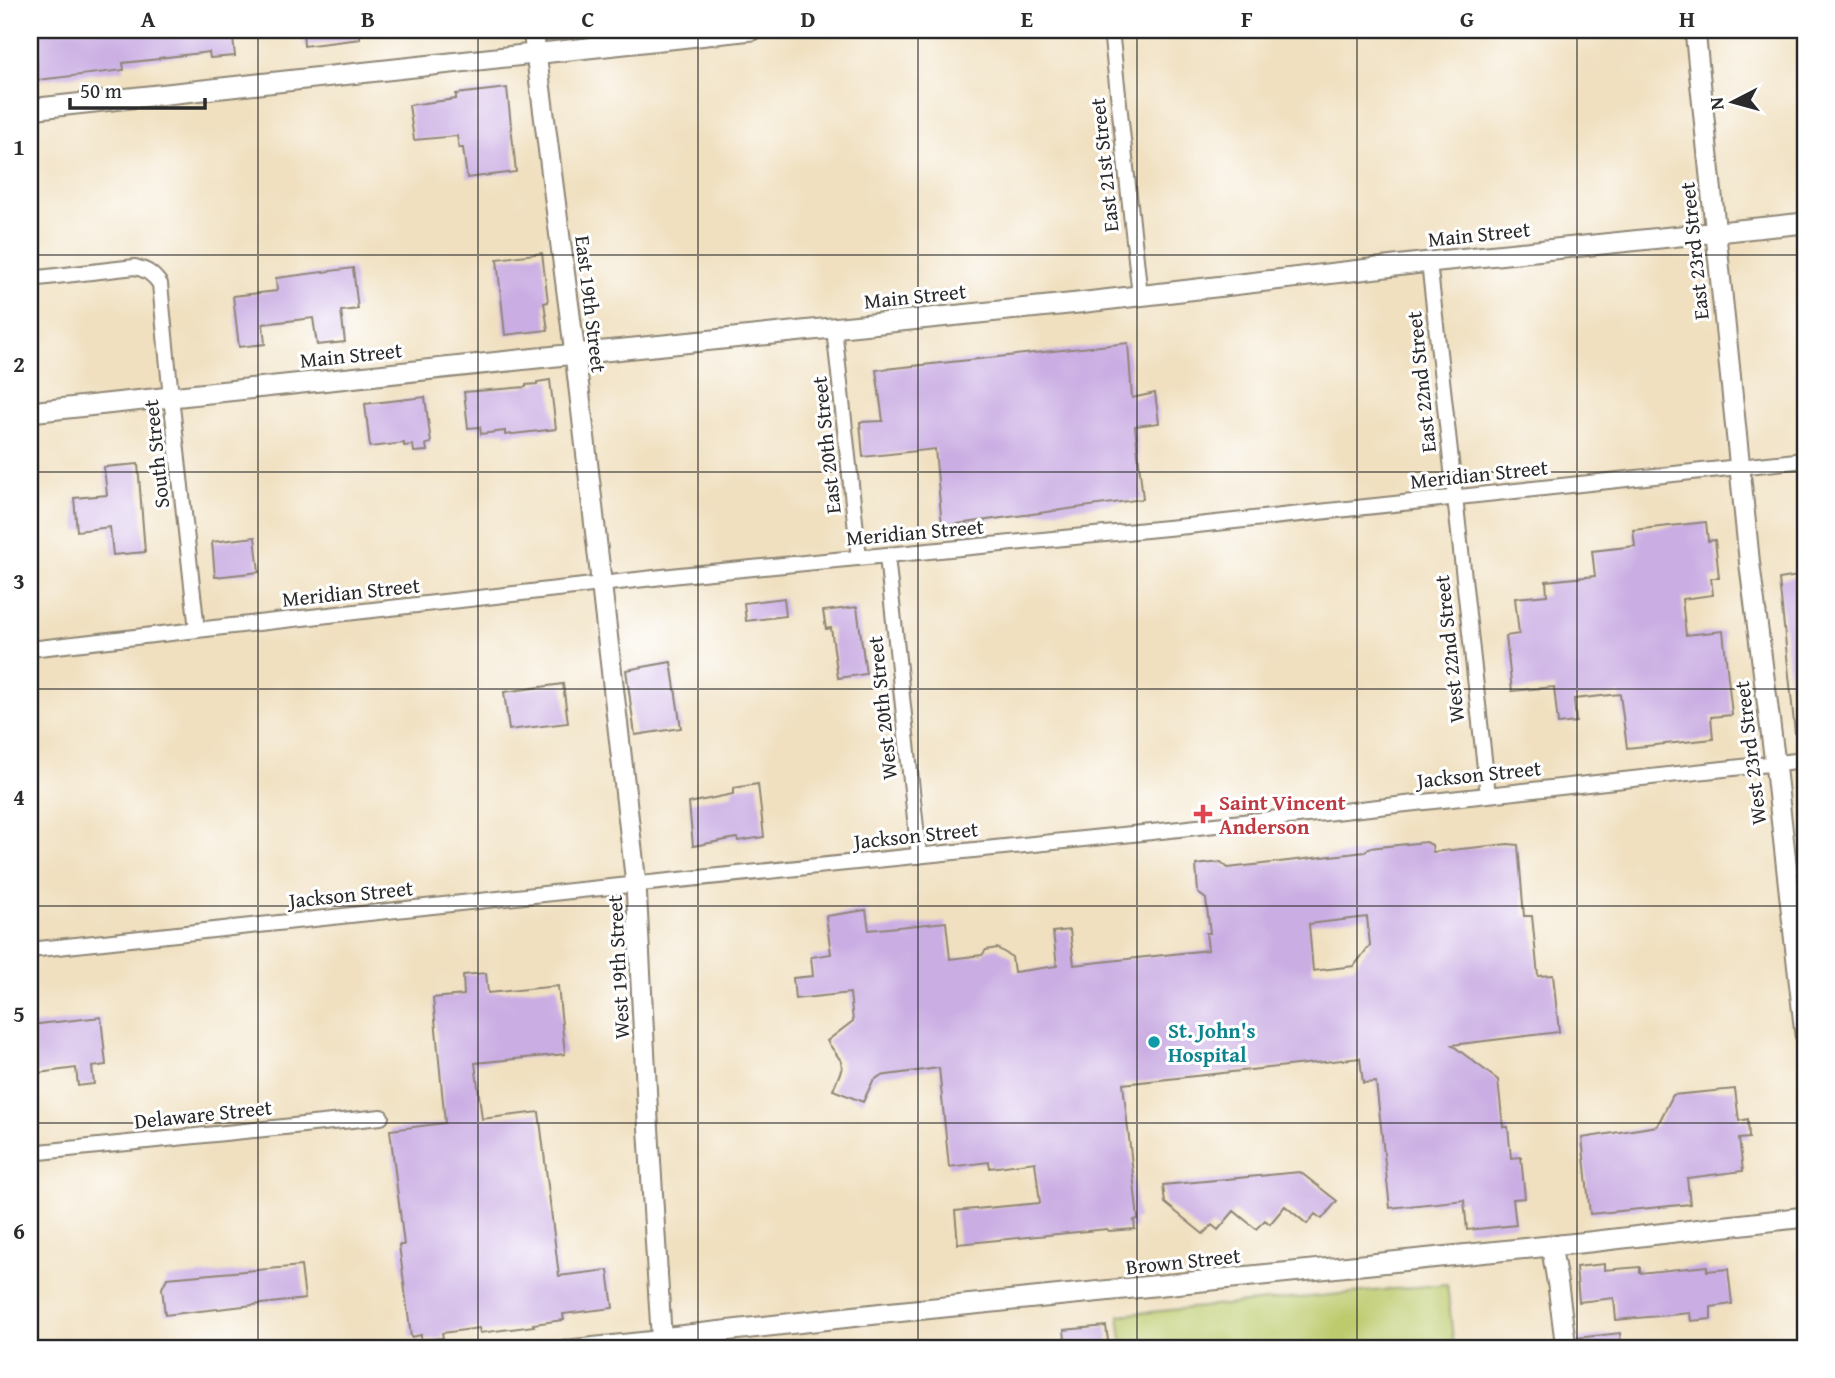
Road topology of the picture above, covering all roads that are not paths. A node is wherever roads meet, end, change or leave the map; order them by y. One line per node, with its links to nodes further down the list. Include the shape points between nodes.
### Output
1 (533, 30): 5 (street, East 19th Street)
2 (752, 30): 5 (street)
3 (1111, 30): 11 (street, East 21st Street)
4 (1695, 30): 8 (street, East 23rd Street)
5 (536, 52): 6 (street); 13 (street, East 19th Street)
6 (30, 109)
7 (1805, 223): 8 (street, Main Street)
8 (1715, 233): 9 (street, Main Street); 17 (street, East 23rd Street)
9 (1429, 262): 11 (street, Main Street); 18 (street, East 22nd Street)
10 (30, 279): 14 (street, South Street, via 135,267 154,275 160,284)
11 (1140, 296): 12 (street, Main Street)
12 (834, 328): 13 (street, Main Street); 20 (street, East 20th Street)
13 (575, 354): 14 (street, Main Street); 21 (street, East 19th Street)
14 (171, 397): 15 (street, Main Street); 22 (street, South Street)
15 (30, 412)
16 (1805, 460): 17 (street, Meridian Street)
17 (1740, 467): 18 (street, Meridian Street); 25 (street, West 23rd Street)
18 (1454, 498): 19 (street, Meridian Street); 26 (street, West 22nd Street)
19 (887, 556): 20 (street, Meridian Street); 27 (street, West 20th Street)
20 (859, 558): 21 (street, Meridian Street)
21 (602, 584): 22 (street, Meridian Street); 28 (street, West 19th Street)
22 (197, 630): 23 (street, Meridian Street)
23 (30, 649)
24 (1805, 760): 25 (street, Jackson Street)
25 (1774, 763): 26 (street, Jackson Street); 30 (street, West 23rd Street)
26 (1488, 795): 27 (street, Jackson Street)
27 (919, 856): 28 (street, Jackson Street)
28 (636, 884): 29 (street, Jackson Street); 36 (street, West 19th Street)
29 (30, 950)
30 (1802, 989): 31 (street, West 23rd Street)
31 (1805, 1034)
32 (381, 1117): 33 (street, Delaware Street)
33 (30, 1153)
34 (1805, 1217): 35 (street, Brown Street)
35 (1551, 1245): 36 (street, Brown Street, via 885,1313); 38 (street)
36 (662, 1343): 37 (street, Brown Street)
37 (564, 1348)
38 (1566, 1348)

